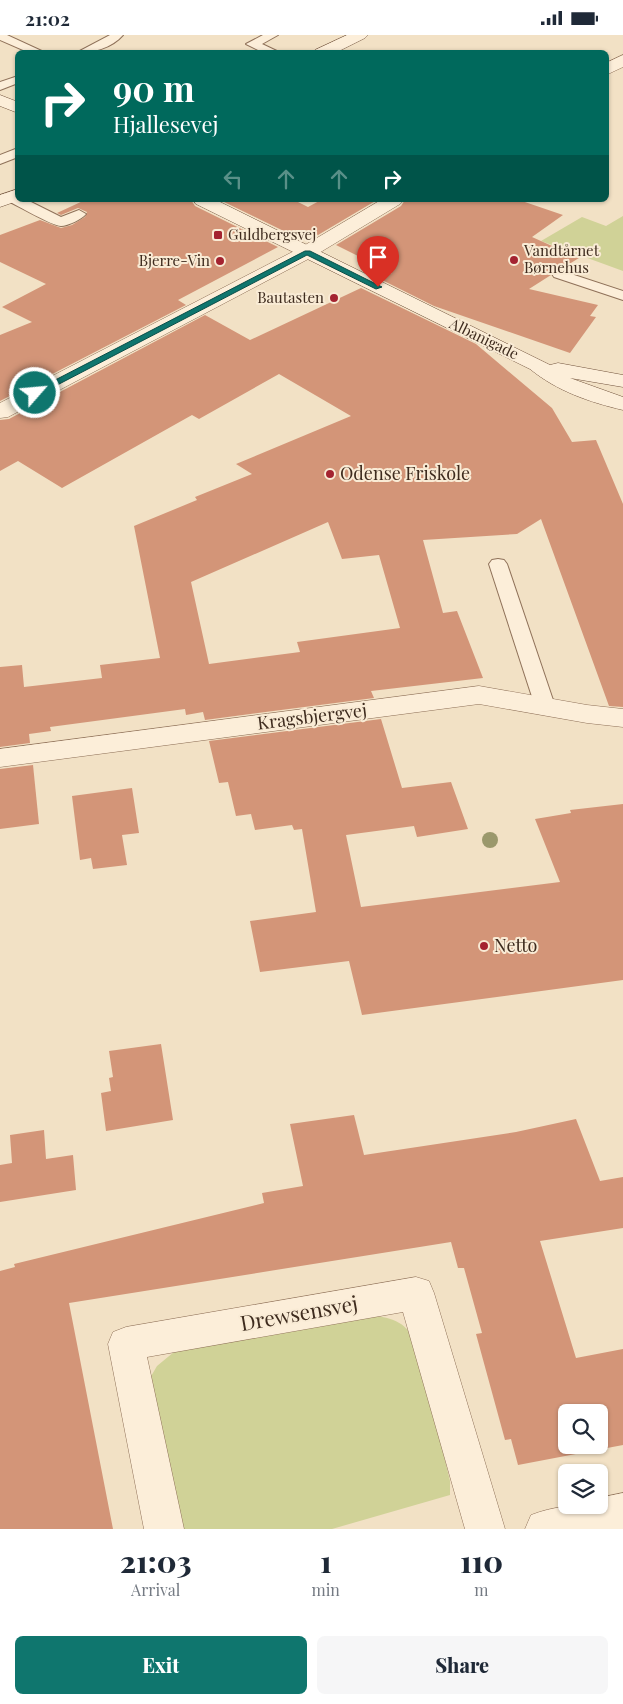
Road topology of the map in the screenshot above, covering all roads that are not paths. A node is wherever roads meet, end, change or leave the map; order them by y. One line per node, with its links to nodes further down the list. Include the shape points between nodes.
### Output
1 (117, 35): 6 (lane)
2 (272, 35): 7 (lane, via 252,43)
3 (360, 35): 8 (street)
4 (0, 36): 5 (lane)
5 (34, 50)
6 (87, 50)
7 (269, 50)
8 (328, 50)
9 (623, 60): 10 (street)
10 (613, 71)
11 (15, 80): 12 (lane)
12 (0, 86)
13 (0, 100): 14 (street)
14 (15, 108)
15 (15, 153): 16 (lane)
16 (0, 159)
17 (15, 181): 18 (street)
18 (5, 191)
19 (25, 202): 22 (lane, via 61,222)
20 (206, 202): 23 (street, Albanigade)
21 (391, 202): 23 (street)
22 (79, 213)
23 (307, 252): 26 (street, Albanigade); 29 (street)
24 (559, 275): 25 (lane)
25 (623, 297)
26 (537, 365): 27 (street, Albanigade); 28 (street, Albanigade, via 554,379)
27 (623, 381)
28 (623, 404)
29 (0, 412)
30 (498, 564): 31 (lane)
31 (545, 707): 32 (street, Kragsbjergvej); 33 (street, Kragsbjergvej, via 479,695)
32 (623, 718)
33 (0, 758)
34 (623, 1513): 37 (street)
35 (164, 1529): 36 (street, Drewsensvej, via 126,1344 416,1293)
36 (485, 1529)
37 (545, 1529)

